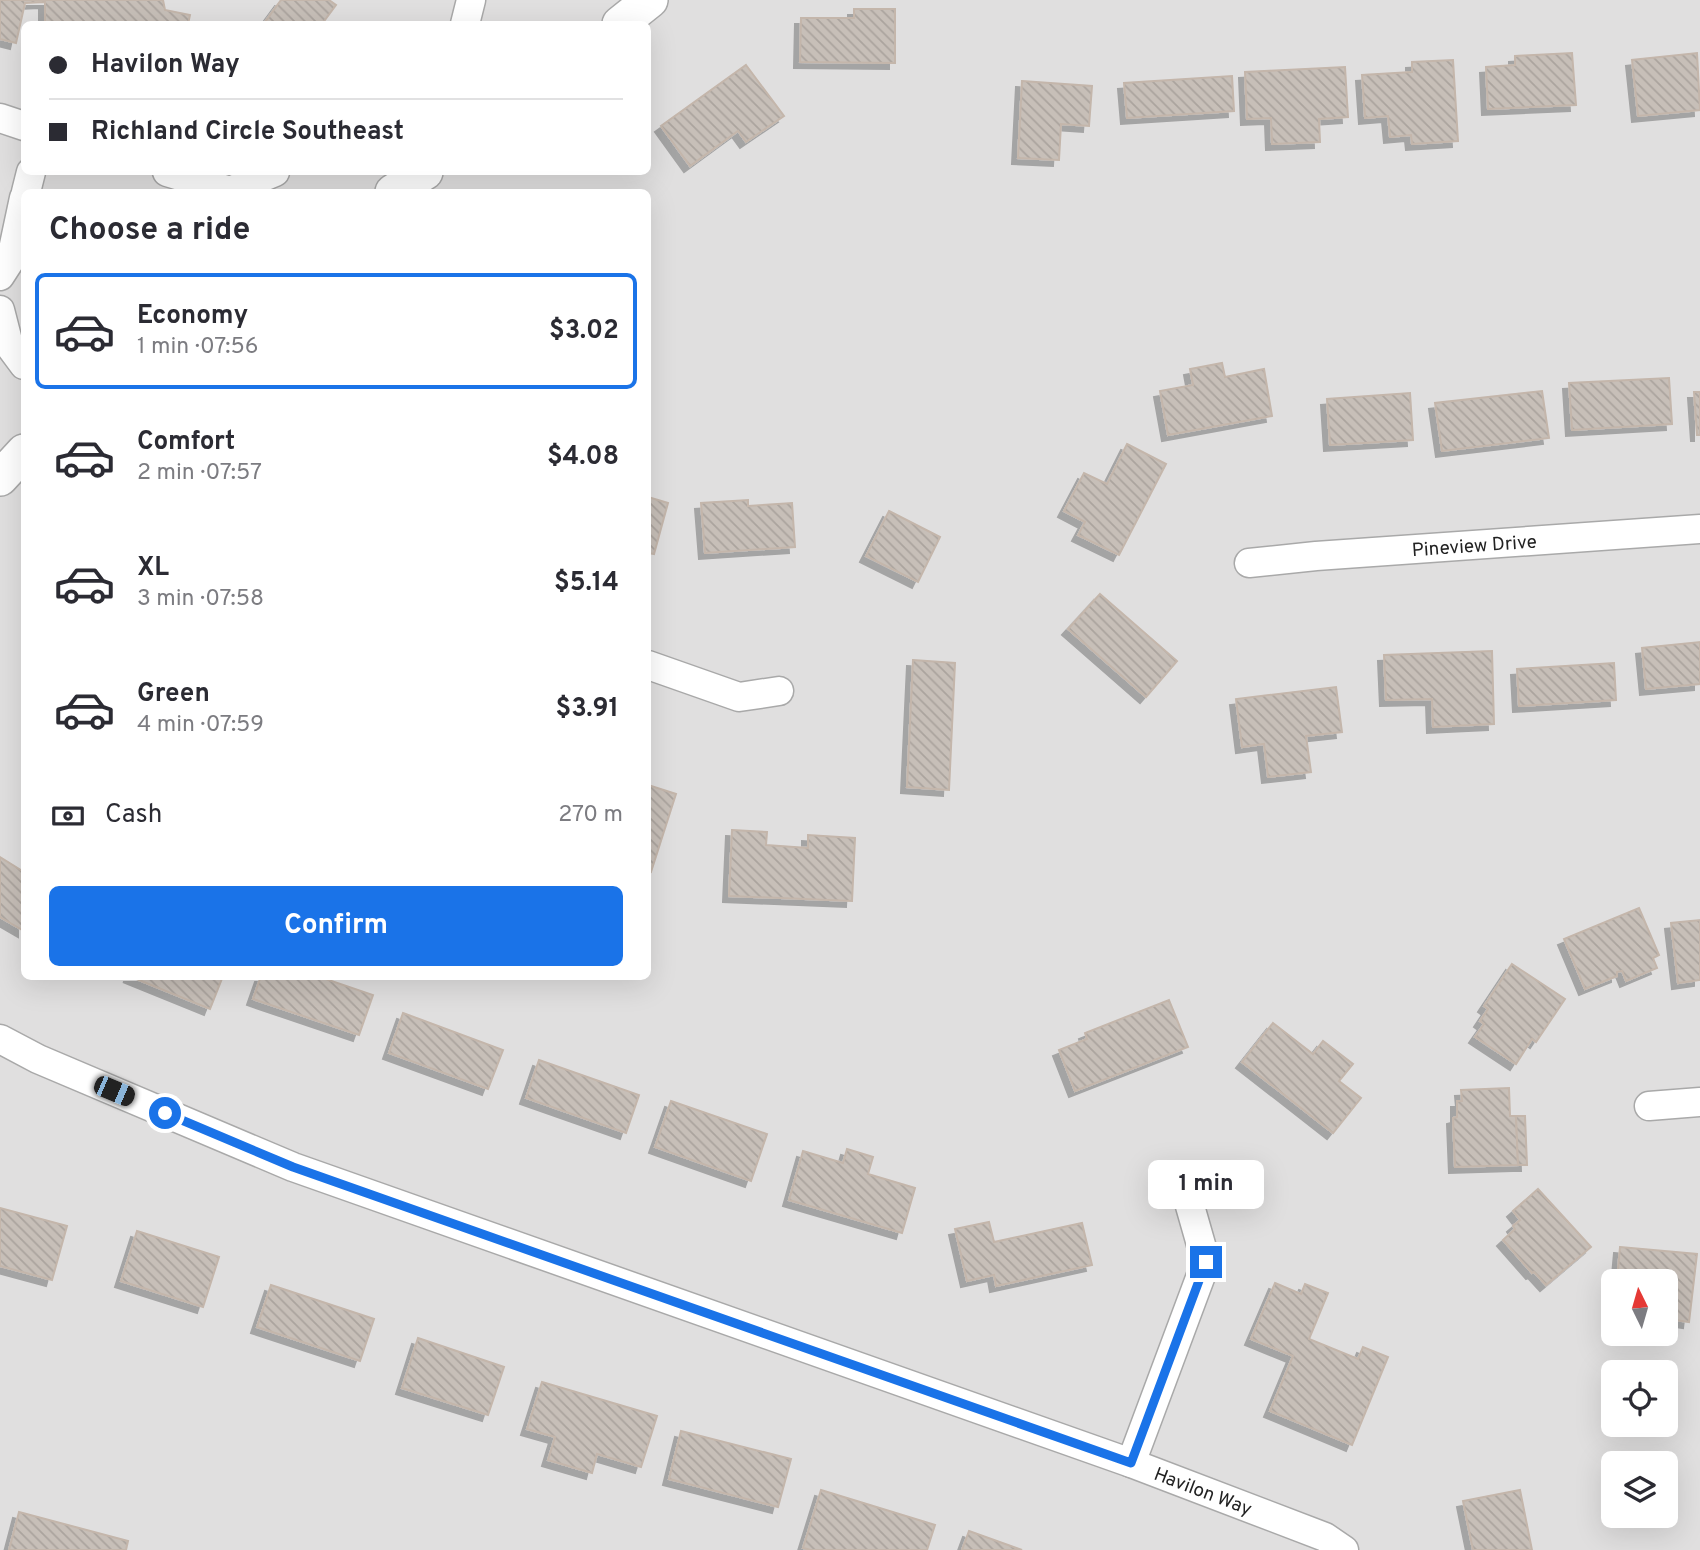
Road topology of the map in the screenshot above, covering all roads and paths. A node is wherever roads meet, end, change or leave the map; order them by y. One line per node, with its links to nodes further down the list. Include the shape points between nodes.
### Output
1 (471, 0): 3 (street)
2 (650, 0): 4 (street)
3 (466, 21)
4 (625, 21)
5 (0, 118): 6 (street)
6 (21, 125)
7 (177, 175): 10 (street)
8 (268, 175): 11 (street)
9 (420, 175): 12 (street)
10 (223, 189)
11 (235, 189)
12 (398, 189)
13 (21, 212): 14 (street, via 11,260)
14 (0, 276)
15 (0, 310): 16 (street)
16 (11, 353)
17 (21, 455): 18 (street)
18 (0, 478)
19 (1700, 529): 20 (street, Pineview Drive)
20 (1250, 564)
21 (651, 666): 22 (street, via 739,697)
22 (779, 691)
23 (0, 1039): 27 (street, Havilon Way, via 293,1167)
24 (1700, 1102): 25 (street)
25 (1649, 1106)
26 (1186, 1192): 27 (street, via 1206,1262)
27 (1131, 1463): 28 (street, Havilon Way, via 1325,1538)
28 (1344, 1550)

